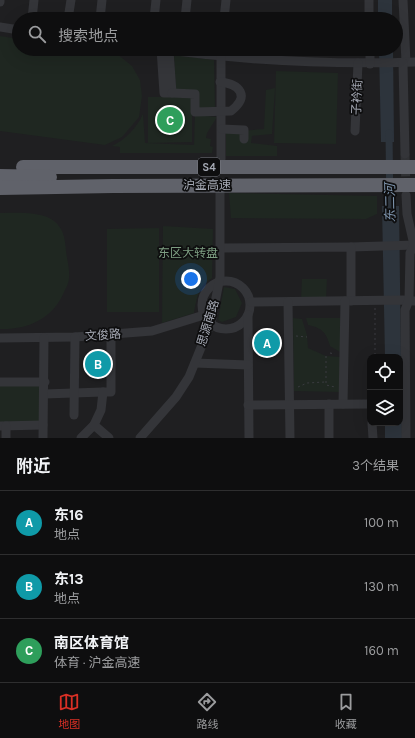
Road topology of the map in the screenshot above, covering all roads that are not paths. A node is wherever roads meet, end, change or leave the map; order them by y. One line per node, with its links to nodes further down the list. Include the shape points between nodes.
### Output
1 (34, 0): 9 (street)
2 (70, 0): 10 (street)
3 (102, 0): 11 (street)
4 (156, 0): 12 (street)
5 (187, 0): 13 (street)
6 (226, 0): 14 (street)
7 (369, 0): 15 (street)
8 (403, 0): 23 (street)
9 (33, 12)
10 (69, 12)
11 (101, 12)
12 (155, 12)
13 (186, 12)
14 (225, 12)
15 (369, 12)
16 (0, 27): 17 (street)
17 (12, 29)
18 (163, 56): 26 (street, via 164,93 195,94 195,112)
19 (220, 56): 25 (street)
20 (261, 56): 22 (street)
21 (372, 56): 24 (street)
22 (358, 63): 24 (street); 28 (street, 子衿街)
23 (405, 63): 24 (street); 33 (street)
24 (374, 64)
25 (220, 82): 26 (street); 26 (street, via 230,83 241,93 236,107 231,111)
26 (221, 112): 27 (street)
27 (222, 129): 29 (street, via 244,130); 30 (street)
28 (356, 131)
29 (244, 139)
30 (221, 159)
31 (0, 167): 34 (highway, 沪金高速 / S4)
32 (0, 176): 34 (highway, 沪金高速 / S4)
33 (408, 176): 34 (highway, 沪金高速 / S4); 37 (street, via 407,214)
34 (44, 177): 35 (highway, 沪金高速 / S4)
35 (0, 188)
36 (220, 189): 39 (street, 思源南路)
37 (413, 245): 38 (street); 41 (street, via 409,256)
38 (351, 247): 39 (street); 42 (street)
39 (221, 248): 40 (street, 思源南路)
40 (220, 282): 43 (street, via 240,284 249,295); 45 (street, via 208,289 204,295); 47 (street, 思源南路)
41 (409, 300): 42 (street); 78 (street, via 405,310)
42 (348, 301): 44 (street); 60 (street)
43 (250, 302): 44 (street); 46 (street)
44 (288, 302): 63 (street)
45 (204, 315): 47 (street); 48 (street, 文俊路, via 152,331)
46 (248, 315): 47 (street, via 244,321 232,328 217,327); 53 (street)
47 (211, 323): 52 (street, 思源南路)
48 (111, 334): 49 (street, 文俊路); 56 (street, via 111,392)
49 (75, 336): 51 (street, 文俊路); 57 (street)
50 (0, 338): 51 (street, 文俊路)
51 (44, 338): 55 (street)
52 (195, 363): 53 (street); 73 (street, 思源南路, via 176,397)
53 (248, 365): 62 (street)
54 (0, 382): 55 (street)
55 (44, 382): 58 (street)
56 (103, 392): 57 (street); 66 (street, via 101,410)
57 (75, 393): 58 (street); 64 (street)
58 (44, 394): 65 (street)
59 (329, 404): 60 (street); 63 (street); 76 (street)
60 (343, 404): 61 (street)
61 (367, 404)
62 (248, 405): 63 (street); 74 (street)
63 (290, 405): 75 (street)
64 (74, 415)
65 (43, 425): 67 (street); 70 (street)
66 (94, 425): 71 (street); 72 (street)
67 (3, 426): 69 (street)
68 (372, 426): 77 (street)
69 (6, 438)
70 (43, 438)
71 (81, 438)
72 (109, 438)
73 (140, 438)
74 (249, 438)
75 (290, 438)
76 (329, 438)
77 (372, 438)
78 (406, 438)

